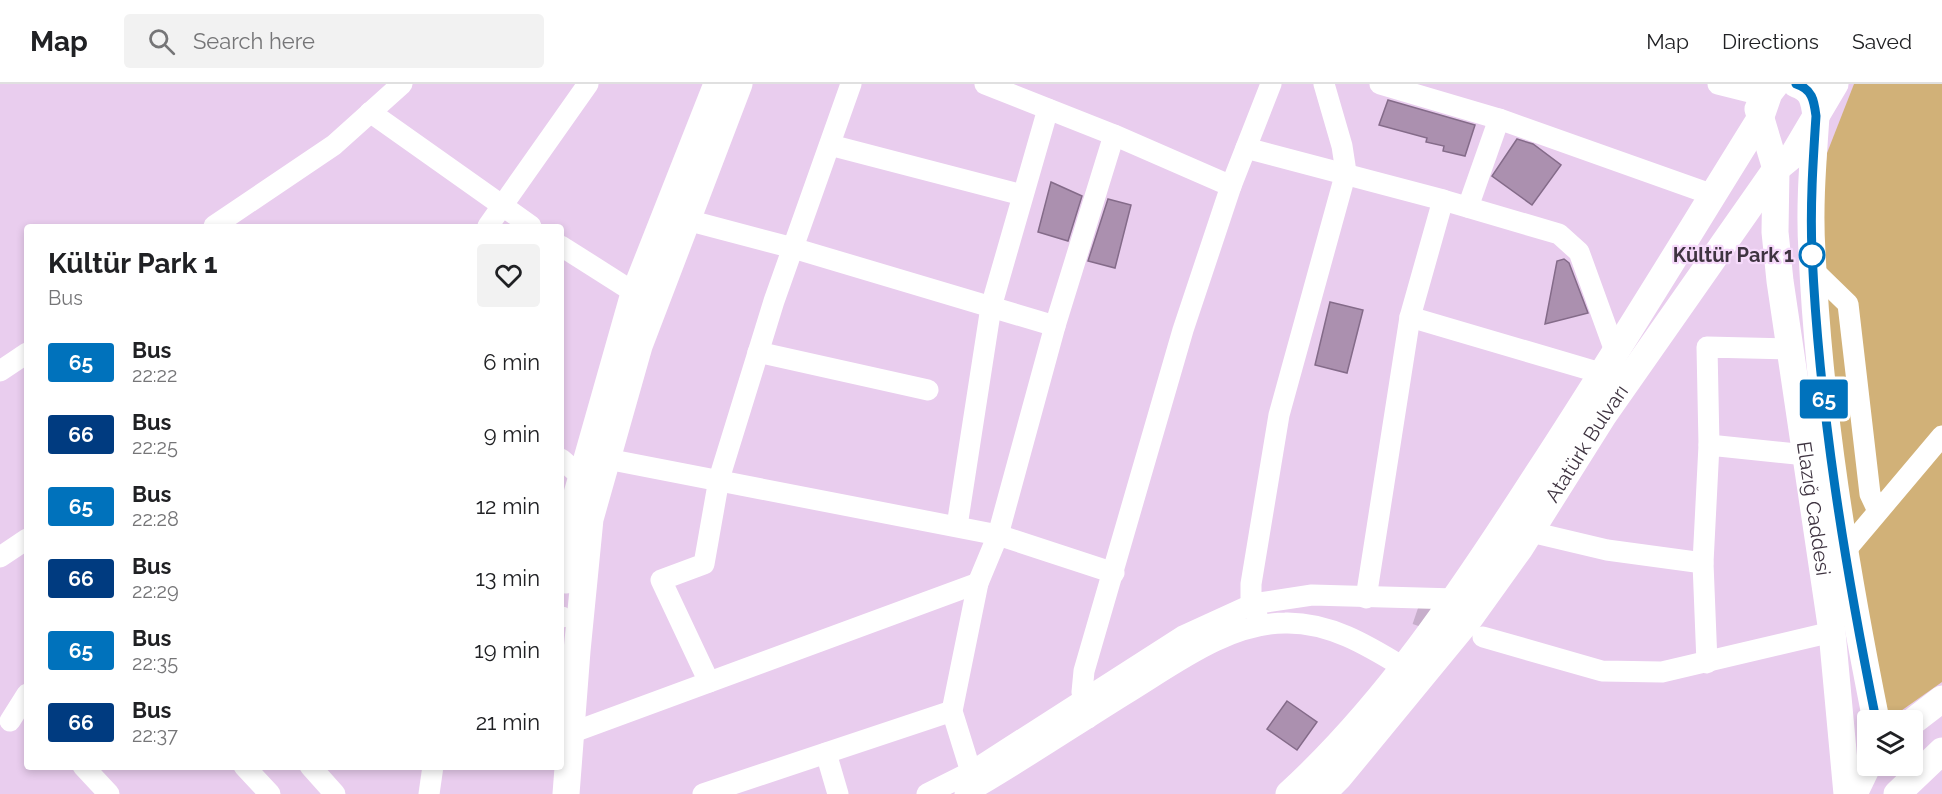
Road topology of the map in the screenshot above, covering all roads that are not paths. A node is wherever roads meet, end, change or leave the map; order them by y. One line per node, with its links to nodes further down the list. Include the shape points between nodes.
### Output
1 (402, 84): 14 (street)
2 (588, 84): 27 (street)
3 (717, 84): 36 (main road)
4 (739, 84): 29 (main road)
5 (851, 84): 19 (street)
6 (985, 84): 13 (street)
7 (1271, 84): 20 (street)
8 (1324, 84): 22 (street)
9 (1380, 84): 16 (street)
10 (1718, 84): 12 (street)
11 (1835, 84): 15 (main road, Atatürk Bulvarı)
12 (1773, 87): 15 (main road, via 1806,87 1814,99); 17 (main road, Atatürk Bulvarı)
13 (1048, 109): 18 (street); 24 (street)
14 (370, 112): 27 (street); 30 (street, via 334,145)
15 (1816, 116): 21 (main road, Atatürk Bulvarı, via 1793,155); 35 (main road)
16 (1499, 119): 25 (street); 28 (street)
17 (1760, 119): 21 (main road, Elazığ Caddesi); 25 (main road, Atatürk Bulvarı)
18 (1114, 135): 23 (street); 39 (street)
19 (830, 145): 24 (street); 34 (street)
20 (1246, 148): 22 (street); 23 (street)
21 (1776, 170): 40 (main road, Elazığ Caddesi, via 1776,232); 55 (main road, Atatürk Bulvarı, via 1603,416)
22 (1346, 172): 26 (street); 66 (street, via 1279,415 1251,584)
23 (1231, 186): 61 (street, via 1183,330)
24 (1022, 195): 37 (street)
25 (1713, 195): 43 (main road, Atatürk Bulvarı)
26 (1443, 200): 28 (street); 38 (street)
27 (501, 207): 31 (street); 32 (street)
28 (1468, 207): 43 (street, via 1559,234 1579,252)
29 (687, 220): 34 (street); 49 (main road, via 639,346)
30 (217, 224)
31 (489, 224)
32 (528, 224)
33 (564, 248): 36 (street)
34 (793, 248): 37 (street); 41 (street)
35 (1813, 270): 53 (street, via 1848,304 1870,494); 58 (main road, via 1819,360)
36 (635, 293): 51 (main road)
37 (991, 307): 39 (street); 54 (street)
38 (1410, 317): 43 (street); 64 (street)
39 (1055, 326): 56 (street)
40 (1790, 349): 47 (street, via 1707,347); 48 (main road, Elazığ Caddesi)
41 (758, 352): 45 (street); 52 (street)
42 (24, 355): 44 (street)
43 (1610, 364): 65 (main road, Atatürk Bulvarı)
44 (0, 371)
45 (928, 390)
46 (1942, 436): 53 (street)
47 (1709, 445): 48 (street); 60 (street)
48 (1806, 455): 69 (main road, Elazığ Caddesi)
49 (607, 459): 52 (street); 81 (main road, via 590,519)
50 (564, 462): 51 (street)
51 (582, 477): 63 (main road, via 571,515)
52 (719, 479): 54 (street); 73 (street, via 704,564 661,580)
53 (1878, 511): 58 (street)
54 (957, 526): 56 (street)
55 (1531, 532): 60 (street, via 1607,550); 103 (main road, Atatürk Bulvarı, via 1469,619)
56 (998, 535): 61 (street); 62 (street)
57 (24, 541): 59 (street)
58 (1845, 551): 77 (main road)
59 (0, 558)
60 (1703, 563): 71 (street)
61 (1114, 573): 76 (street, via 1084,671)
62 (978, 583): 73 (street); 78 (street)
63 (564, 590)
64 (1366, 598): 65 (street); 66 (street, via 1312,594); 67 (street)
65 (1456, 599): 72 (main road, Atatürk Bulvarı)
66 (1253, 604): 68 (street); 76 (street, via 1183,636)
67 (1416, 614)
68 (1260, 625): 72 (street, via 1285,622 1330,630); 76 (street, via 1236,632)
69 (1832, 632): 71 (street); 104 (main road, Elazığ Caddesi)
70 (1483, 637): 71 (street, via 1602,671 1662,672)
71 (1707, 663)
72 (1403, 667): 102 (main road, Atatürk Bulvarı, via 1324,761)
73 (709, 682): 81 (street)
74 (1942, 699): 79 (main road)
75 (24, 700): 80 (street)
76 (1085, 709): 89 (street); 101 (street)
77 (1874, 710)
78 (952, 711): 83 (street); 89 (street)
79 (1923, 714)
80 (12, 724)
81 (571, 733): 97 (main road)
82 (1942, 751): 107 (main road)
83 (826, 753): 98 (street); 99 (street)
84 (87, 770): 92 (street)
85 (248, 770): 93 (street)
86 (314, 770): 94 (street)
87 (432, 770): 95 (street)
88 (555, 770): 96 (main road)
89 (971, 772): 100 (street)
90 (1863, 776): 105 (main road)
91 (1886, 776): 106 (main road)
92 (109, 794)
93 (270, 794)
94 (335, 794)
95 (429, 794)
96 (554, 794)
97 (566, 794)
98 (703, 794)
99 (838, 794)
100 (927, 794)
101 (965, 794)
102 (1289, 794)
103 (1322, 794)
104 (1847, 794)
105 (1854, 794)
106 (1888, 794)
107 (1897, 794)

